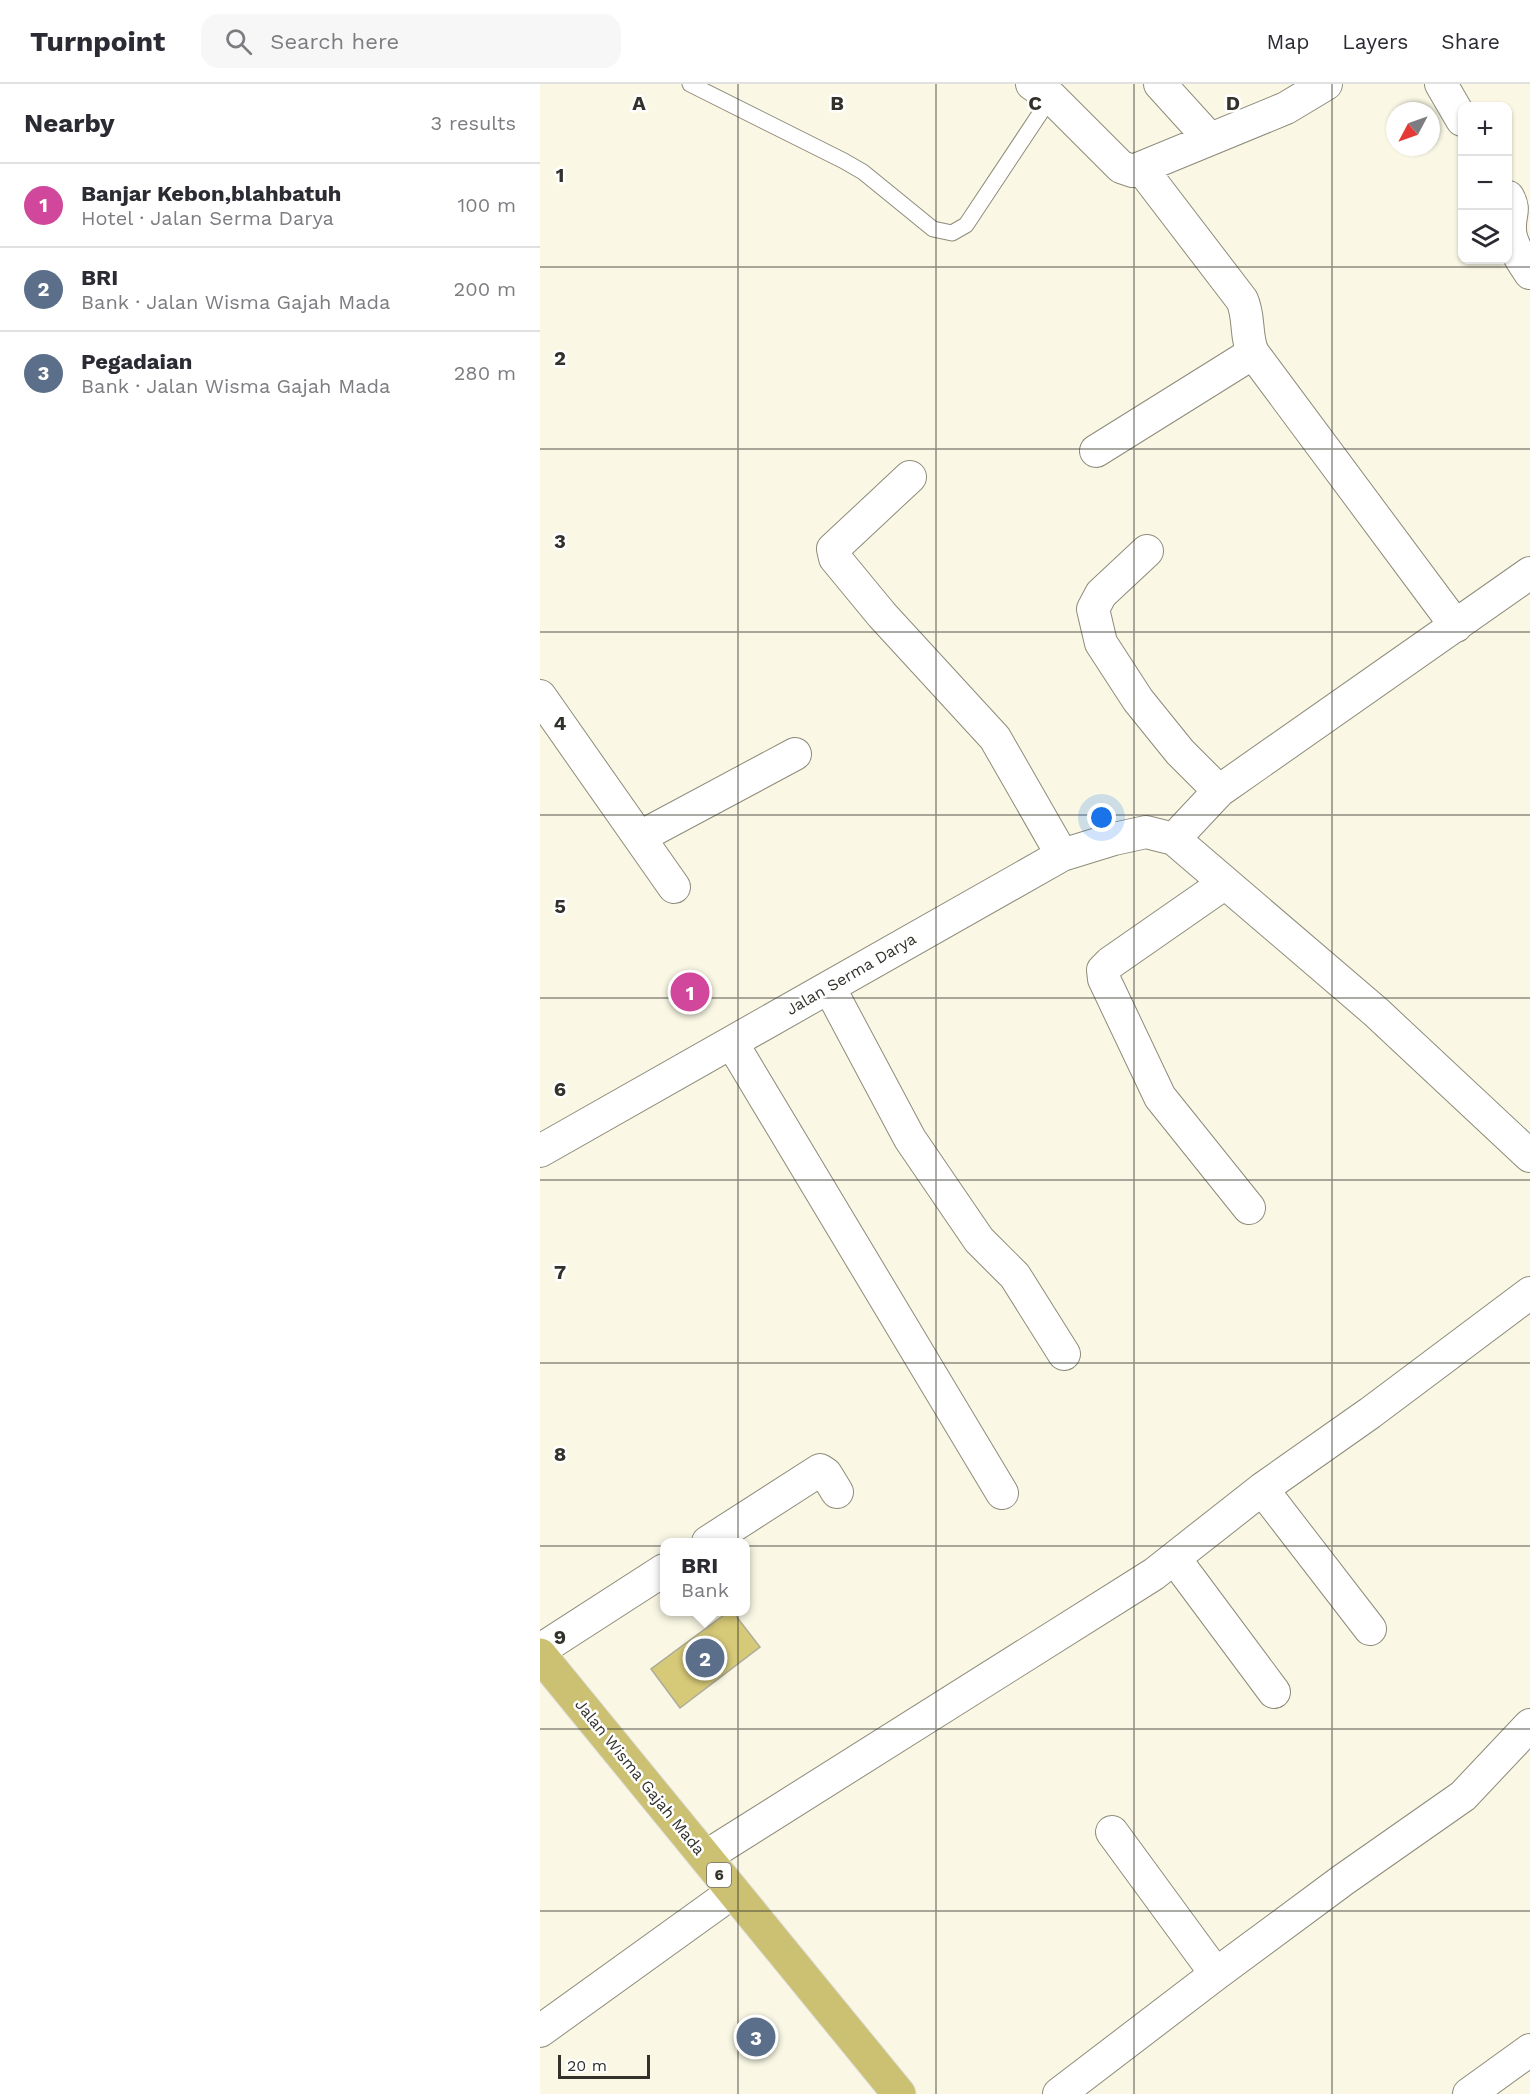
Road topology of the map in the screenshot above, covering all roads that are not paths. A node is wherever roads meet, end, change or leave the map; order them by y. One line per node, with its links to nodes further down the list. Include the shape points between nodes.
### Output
1 (690, 84): 5 (lane, via 864,172 933,229 952,233 966,225)
2 (1160, 84): 7 (street)
3 (1326, 84): 7 (street, via 1286,108)
4 (1441, 84): 6 (street)
5 (1042, 91): 8 (street, via 1121,167 1133,171)
6 (1458, 113)
7 (1209, 138): 8 (street)
8 (1141, 168): 11 (street, via 1242,300)
9 (1512, 204): 10 (street, via 1510,230)
10 (1530, 273)
11 (1253, 353): 12 (street); 16 (street)
12 (1096, 451)
13 (910, 477): 22 (street, via 833,549 835,558 995,738)
14 (1147, 550): 19 (street, via 1101,594 1093,609 1101,643 1138,700 1180,752)
15 (1530, 573): 16 (street)
16 (1456, 626): 19 (street)
17 (540, 696): 20 (street)
18 (795, 754): 20 (street)
19 (1219, 791): 21 (street)
20 (640, 837): 24 (street)
21 (1174, 839): 22 (street, Jalan Serma Darya, via 1146,832); 23 (street)
22 (1062, 855): 25 (street, Jalan Serma Darya)
23 (1225, 883): 28 (street, via 1376,1012); 29 (street, via 1103,970 1160,1098)
24 (674, 887)
25 (829, 987): 26 (street, Jalan Serma Darya); 31 (street, via 910,1139 979,1240 1015,1276)
26 (732, 1043): 27 (street, Jalan Serma Darya); 34 (street)
27 (540, 1151)
28 (1530, 1156)
29 (1249, 1208)
30 (1530, 1293): 32 (street)
31 (1064, 1354)
32 (1262, 1489): 36 (street); 38 (street)
33 (837, 1492): 35 (street, via 820,1470)
34 (1002, 1493)
35 (714, 1538)
36 (1175, 1559): 41 (street); 44 (street)
37 (660, 1573): 39 (street)
38 (1370, 1629)
39 (540, 1650)
40 (540, 1655): 44 (highway, Jalan Wisma Gajah Mada / 6)
41 (1274, 1692)
42 (1530, 1725): 46 (street, via 1463,1796)
43 (1112, 1832): 46 (street)
44 (705, 1857): 45 (highway, Jalan Wisma Gajah Mada / 6)
45 (733, 1892): 47 (street); 49 (highway, Jalan Wisma Gajah Mada / 6)
46 (1216, 1974): 50 (street)
47 (540, 2031)
48 (1530, 2050): 51 (street)
49 (899, 2094)
50 (1059, 2094)
51 (1469, 2094)

